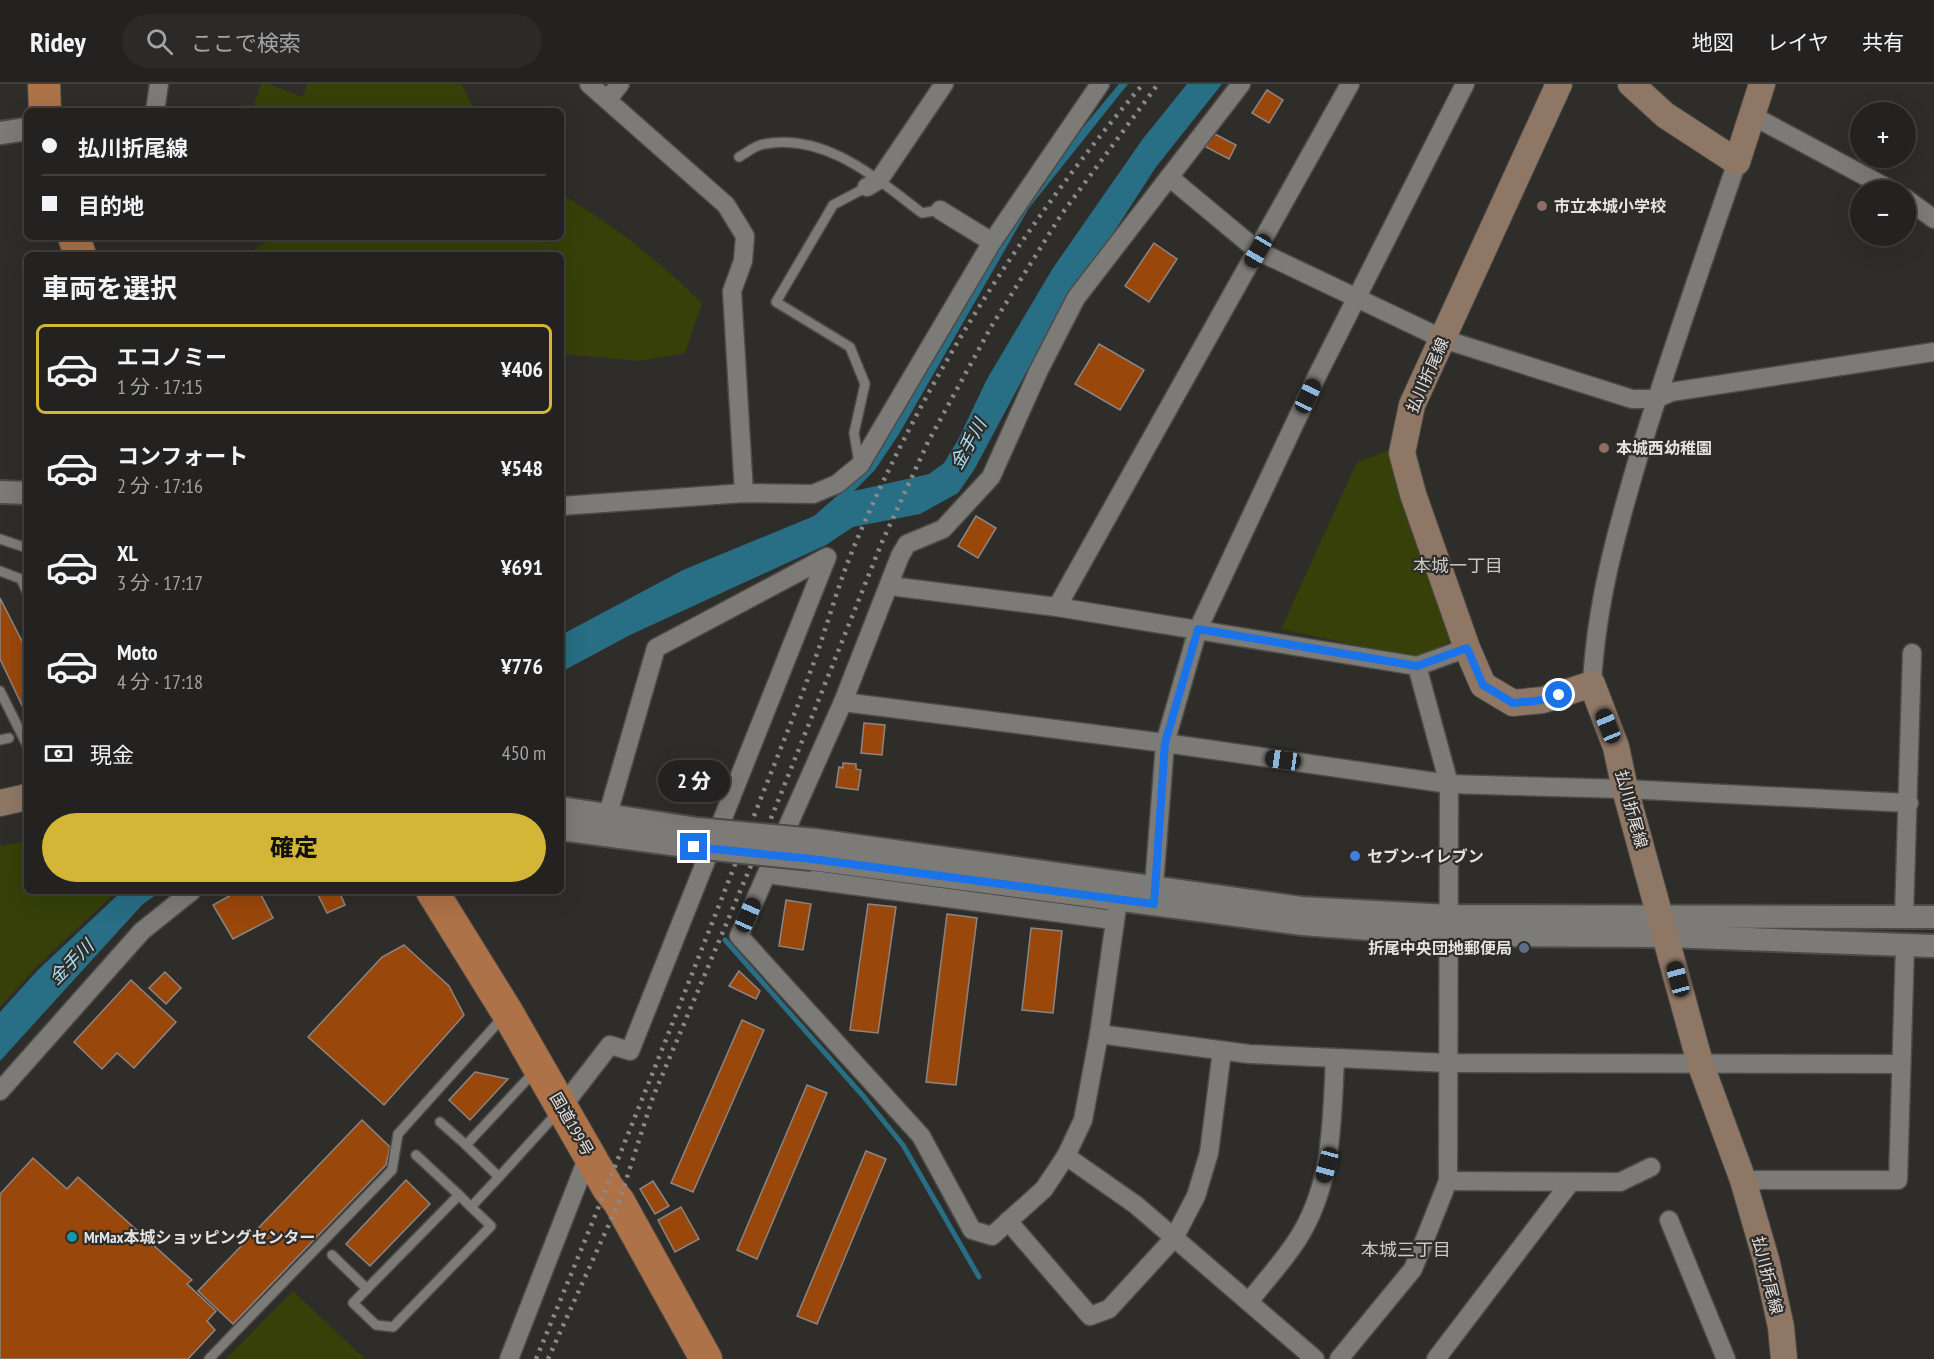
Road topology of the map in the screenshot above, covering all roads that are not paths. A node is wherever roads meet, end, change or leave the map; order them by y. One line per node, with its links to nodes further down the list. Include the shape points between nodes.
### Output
1 (44, 84): 14 (highway)
2 (159, 84): 15 (street)
3 (589, 84): 13 (street)
4 (620, 84): 13 (street)
5 (944, 84): 23 (street)
6 (1100, 84): 27 (street)
7 (1241, 84): 21 (street)
8 (1350, 84): 28 (street)
9 (1465, 84): 29 (street)
10 (1559, 84): 30 (main road, 払川折尾線)
11 (1631, 84): 20 (main road, via 1665,115)
12 (1762, 84): 16 (main road)
13 (608, 99): 36 (street, via 726,205 745,236 743,261 732,291)
14 (45, 108)
15 (155, 108)
16 (1753, 116): 20 (main road); 22 (street)
17 (24, 129): 18 (street)
18 (0, 133)
19 (739, 158): 23 (lane, via 762,144 804,143 845,158)
20 (1737, 162): 32 (street)
21 (1169, 177): 28 (street); 42 (street, via 1076,298 991,477 943,529 907,544)
22 (1872, 180)
23 (873, 184): 25 (lane, via 922,213); 33 (lane, via 833,205 776,302 850,347 865,384 854,433)
24 (1916, 206): 26 (street)
25 (940, 210): 27 (street)
26 (1934, 219)
27 (992, 242): 33 (street)
28 (1258, 251): 29 (street); 43 (street)
29 (1357, 297): 30 (street); 44 (street)
30 (1443, 339): 32 (street, via 1632,399); 45 (main road, 払川折尾線, via 1412,405 1402,453)
31 (1934, 352): 32 (street, via 1671,392)
32 (1656, 399): 48 (street, via 1612,547 1594,644)
33 (860, 465): 36 (street, via 837,484 813,494)
34 (0, 492): 35 (street)
35 (24, 493)
36 (744, 493): 37 (street)
37 (564, 506)
38 (0, 538): 39 (lane)
39 (24, 547)
40 (0, 571): 41 (lane, via 21,579)
41 (24, 586)
42 (890, 586): 43 (street); 50 (street)
43 (1057, 607): 44 (street)
44 (1198, 629): 47 (street); 52 (street)
45 (1467, 648): 47 (street); 48 (main road, 払川折尾線, via 1483,685 1513,703 1543,700)
46 (1912, 653): 57 (street)
47 (1417, 666): 53 (street)
48 (1592, 684): 54 (main road, 払川折尾線, via 1616,747)
49 (0, 691): 51 (lane)
50 (843, 702): 52 (street); 65 (street)
51 (24, 739)
52 (1165, 743): 53 (street); 68 (street)
53 (1449, 784): 54 (street); 72 (street)
54 (1625, 789): 57 (street); 73 (main road, 払川折尾線)
55 (24, 798): 56 (main road)
56 (0, 803)
57 (1908, 803): 70 (street)
58 (564, 808): 59 (street)
59 (608, 814): 63 (street); 85 (street, via 656,648 827,557 630,1051 610,1045)
60 (24, 816): 61 (main road)
61 (0, 820)
62 (564, 829): 63 (street)
63 (696, 838): 64 (street, bridge)
64 (813, 850): 68 (street); 69 (street)
65 (767, 874): 69 (street); 99 (street, via 739,936 921,1136 972,1230 992,1236)
66 (188, 894): 84 (street, via 142,931)
67 (434, 894): 76 (highway, 国道199号)
68 (1153, 895): 69 (street); 72 (street, via 1303,924)
69 (1116, 910): 77 (street)
70 (1904, 916): 71 (street); 73 (street)
71 (1934, 917)
72 (1449, 926): 73 (street); 80 (street)
73 (1664, 927): 74 (street); 81 (main road, 払川折尾線)
74 (1905, 946): 75 (street); 82 (street)
75 (1934, 946)
76 (507, 1012): 83 (highway, 国道199号); 104 (lane, via 398,1134 392,1170)
77 (1099, 1034): 78 (street); 90 (street, via 1083,1120)
78 (1221, 1051): 79 (street); 100 (street, via 1209,1153 1196,1196)
79 (1335, 1058): 80 (street); 103 (street, via 1331,1149 1318,1196 1302,1233)
80 (1447, 1063): 81 (street); 94 (street)
81 (1700, 1063): 82 (street); 93 (main road, 払川折尾線)
82 (1901, 1064): 93 (street, via 1898,1180)
83 (539, 1067): 85 (highway, 国道199号); 87 (lane)
84 (0, 1091)
85 (562, 1107): 88 (highway, 国道199号); 92 (lane)
86 (440, 1122): 87 (lane)
87 (466, 1145): 92 (lane)
88 (589, 1154): 105 (street); 106 (highway, 国道199号)
89 (416, 1155): 96 (lane)
90 (1066, 1156): 99 (street, via 1044,1189); 100 (street, via 1136,1205)
91 (1651, 1167): 95 (street, via 1620,1182)
92 (499, 1177): 97 (lane)
93 (1743, 1180): 111 (main road, 払川折尾線, via 1767,1263)
94 (1448, 1181): 95 (street); 108 (street, via 1413,1269)
95 (1570, 1183): 109 (street)
96 (459, 1195): 97 (lane); 102 (lane)
97 (471, 1207): 102 (lane, via 491,1226 393,1327 376,1325 353,1302)
98 (1669, 1220): 110 (street)
99 (1008, 1221): 100 (street, via 1090,1316 1109,1309)
100 (1174, 1238): 103 (street)
101 (332, 1255): 102 (lane)
102 (367, 1289)
103 (1249, 1302): 107 (street)
104 (209, 1359)
105 (509, 1359)
106 (706, 1359)
107 (1315, 1359)
108 (1339, 1359)
109 (1436, 1359)
110 (1726, 1359)
111 (1784, 1359)

